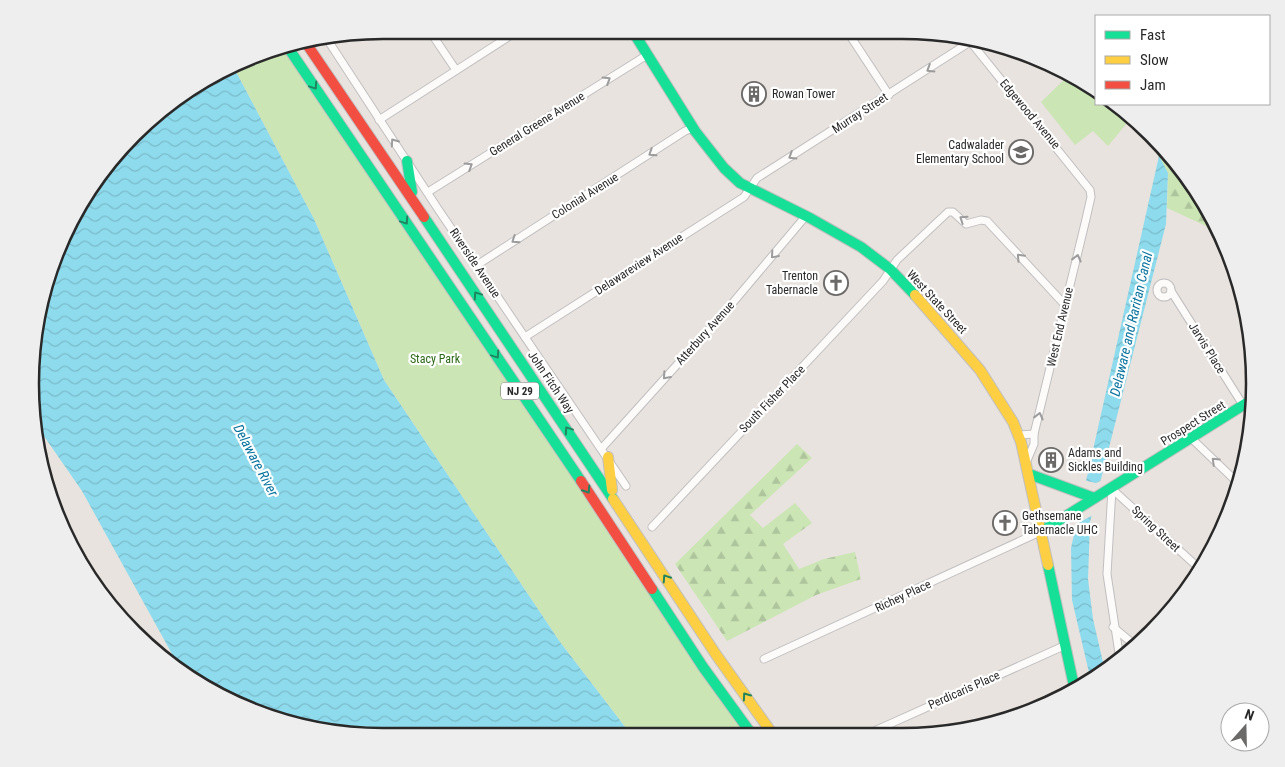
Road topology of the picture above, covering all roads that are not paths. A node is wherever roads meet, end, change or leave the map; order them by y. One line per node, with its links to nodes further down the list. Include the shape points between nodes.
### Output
1 (435, 39): 11 (street)
2 (505, 39): 11 (street)
3 (637, 39): 10 (main road, West State Street)
4 (852, 39): 12 (street)
5 (330, 43): 13 (street, Riverside Avenue)
6 (966, 45): 12 (street, Murray Street, one-way to 12)
7 (975, 46): 17 (street, Edgewood Avenue)
8 (309, 47): 19 (main road, John Fitch Way / NJ 29)
9 (290, 51): 47 (main road, NJ 29, one-way to 47)
10 (647, 55): 14 (main road, West State Street); 18 (street, General Greene Avenue, one-way to 10)
11 (456, 70): 13 (street)
12 (889, 95): 16 (street, Murray Street, one-way to 16, via 757,178)
13 (379, 120): 15 (street, Riverside Avenue, one-way to 13)
14 (694, 128): 16 (main road, West State Street, via 728,172); 21 (street, Colonial Avenue, one-way to 21)
15 (407, 161): 18 (street, Riverside Avenue); 19 (main road, via 408,178)
16 (749, 188): 20 (main road, West State Street); 25 (street, Delawareview Avenue, via 744,197)
17 (1090, 190): 24 (street, West End Avenue, one-way to 17)
18 (428, 192): 21 (street, Riverside Avenue)
19 (417, 206): 37 (main road, John Fitch Way / NJ 29, one-way to 19)
20 (805, 217): 22 (main road, West State Street, via 866,251); 30 (street, Atterbury Avenue, one-way to 30)
21 (477, 265): 25 (street, Riverside Avenue)
22 (890, 270): 24 (street, South Fisher Place, one-way to 22, via 984,220 966,224 951,212 932,226); 28 (main road, West State Street, via 976,363 1004,403); 38 (street, South Fisher Place)
23 (1171, 291): 26 (street, Jarvis Place)
24 (1065, 305): 27 (street, West End Avenue, one-way to 24)
25 (525, 337): 30 (street, Riverside Avenue)
26 (1244, 405): 29 (main road, Prospect Street)
27 (1034, 434): 28 (street); 31 (street, West End Avenue, via 1034,444)
28 (1019, 435): 31 (main road, West State Street)
29 (1191, 438): 33 (street, one-way to 29); 35 (main road, Prospect Street)
30 (605, 453): 34 (street, Riverside Avenue); 37 (main road)
31 (1026, 462): 32 (main road, West State Street)
32 (1029, 474): 36 (main road); 39 (main road, West State Street)
33 (1233, 478)
34 (626, 486)
35 (1112, 489): 36 (main road, Prospect Street); 40 (street, Spring Street); 41 (street, via 1106,564)
36 (1096, 497): 39 (main road, Prospect Street)
37 (614, 499): 48 (main road, John Fitch Way / NJ 29, one-way to 37)
38 (652, 527)
39 (1042, 531): 43 (main road, West State Street); 45 (street, Richey Place)
40 (1195, 564)
41 (1113, 627): 42 (street); 44 (street)
42 (1130, 642)
43 (1066, 645): 46 (main road, West State Street); 49 (street, Perdicaris Place)
44 (1118, 651)
45 (764, 659)
46 (1074, 682)
47 (747, 728)
48 (768, 728)
49 (881, 728)

